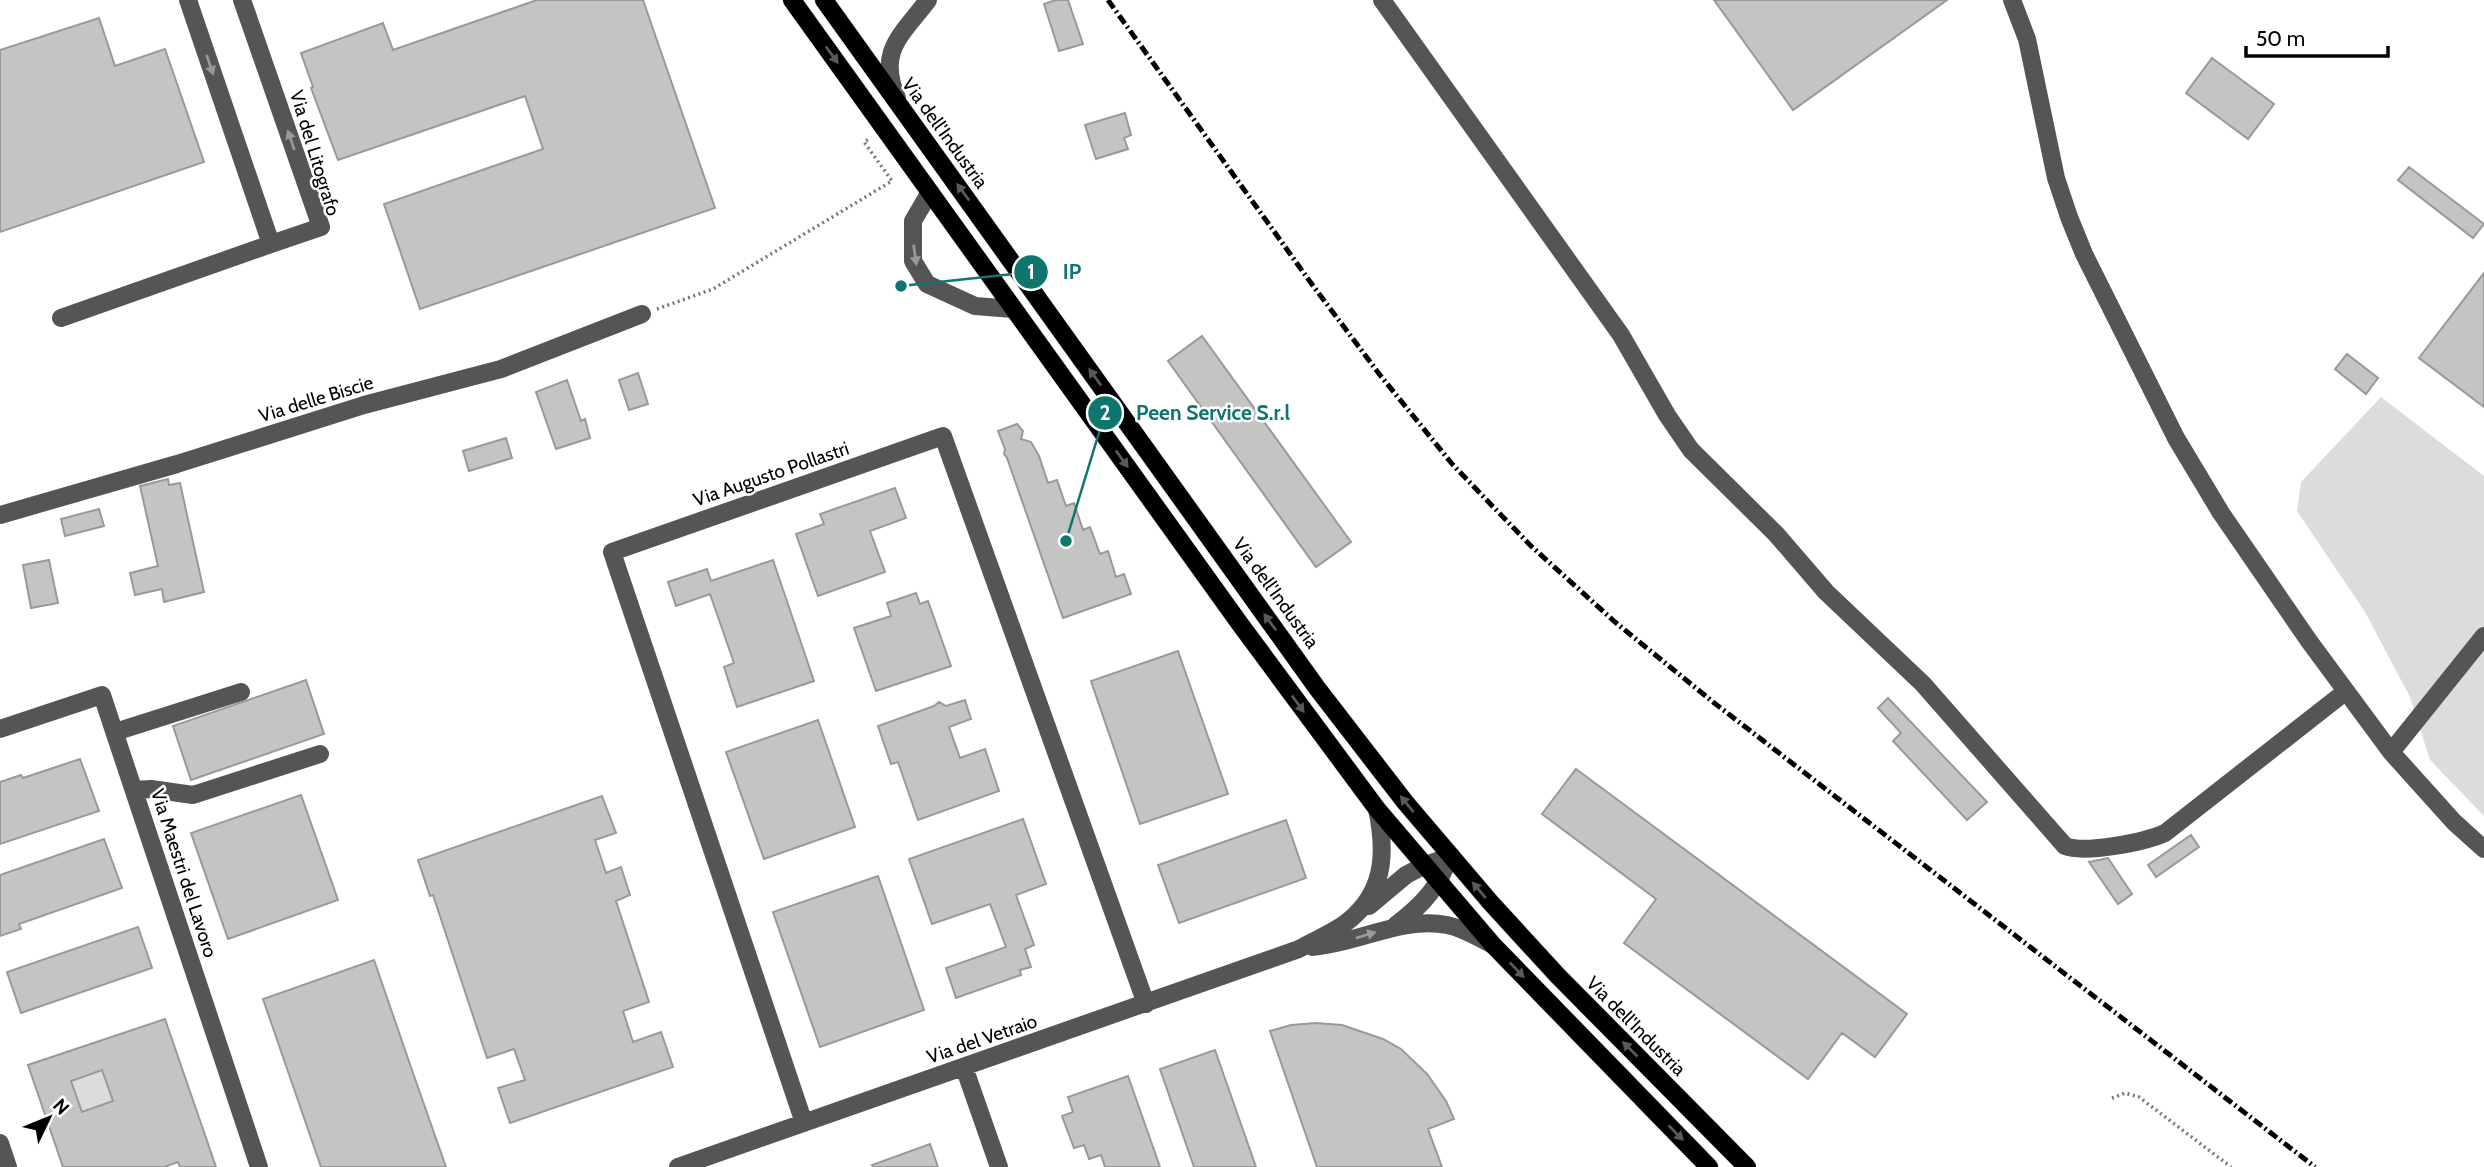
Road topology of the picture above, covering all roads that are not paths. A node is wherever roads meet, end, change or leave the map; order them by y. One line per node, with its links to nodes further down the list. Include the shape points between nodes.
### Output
1 (188, 0): 10 (street, one-way to 10)
2 (242, 0): 10 (street, Via del Litografo, one-way to 2, via 321,227)
3 (792, 0): 9 (main road, one-way to 9)
4 (824, 0): 8 (main road, Via dell'Industria)
5 (928, 0): 8 (street, via 899,38 890,59 889,76)
6 (1382, 0): 17 (street, via 1620,335 1691,450 1776,534 1835,601 1923,684 2065,846 2091,849 2165,833)
7 (2012, 0): 17 (street, via 2027,38 2056,178 2084,254 2176,438 2221,513)
8 (900, 105): 25 (main road, Via dell'Industria, one-way to 8, via 1317,688)
9 (930, 192): 11 (main road); 11 (street, one-way to 11, via 913,221 913,261 927,284 975,306)
10 (271, 244): 13 (street)
11 (1013, 309): 23 (main road, one-way to 23)
12 (642, 314): 14 (street, Via delle Biscie, via 501,369 364,405)
13 (61, 318)
14 (0, 515)
15 (2484, 636): 20 (street)
16 (241, 692): 19 (street)
17 (2346, 692): 20 (street)
18 (0, 729): 19 (street, Via Maestri del Lavoro, via 102,695)
19 (115, 732): 22 (street, Via Maestri del Lavoro)
20 (2391, 752): 24 (street)
21 (320, 754): 22 (street, via 193,796)
22 (134, 790): 37 (street, Via Maestri del Lavoro)
23 (1377, 809): 26 (main road); 28 (street, Via del Vetraio, via 1384,856 1378,881)
24 (2484, 849)
25 (1451, 856): 26 (street, Via del Vetraio); 27 (street, Via del Vetraio); 41 (main road, Via dell'Industria, one-way to 25, via 1558,976)
26 (1423, 866): 27 (main road); 28 (street, Via del Vetraio)
27 (1438, 883): 29 (street, Via del Vetraio, via 1416,910); 30 (main road)
28 (1355, 916): 31 (street, Via del Vetraio)
29 (1393, 927): 30 (street, Via del Vetraio, via 1446,925); 31 (street, Via del Vetraio, one-way to 29)
30 (1493, 945): 40 (main road, one-way to 40)
31 (1299, 949): 32 (street, Via del Vetraio)
32 (1146, 1004): 33 (street, Via del Vetraio); 34 (street, Via Augusto Pollastri, via 943,436 930,440 612,552)
33 (964, 1067): 34 (street, Via del Vetraio); 39 (street)
34 (804, 1123): 38 (street, Via del Vetraio)
35 (0, 1143): 36 (street)
36 (8, 1167)
37 (259, 1167)
38 (678, 1167)
39 (999, 1167)
40 (1709, 1167)
41 (1747, 1167)

